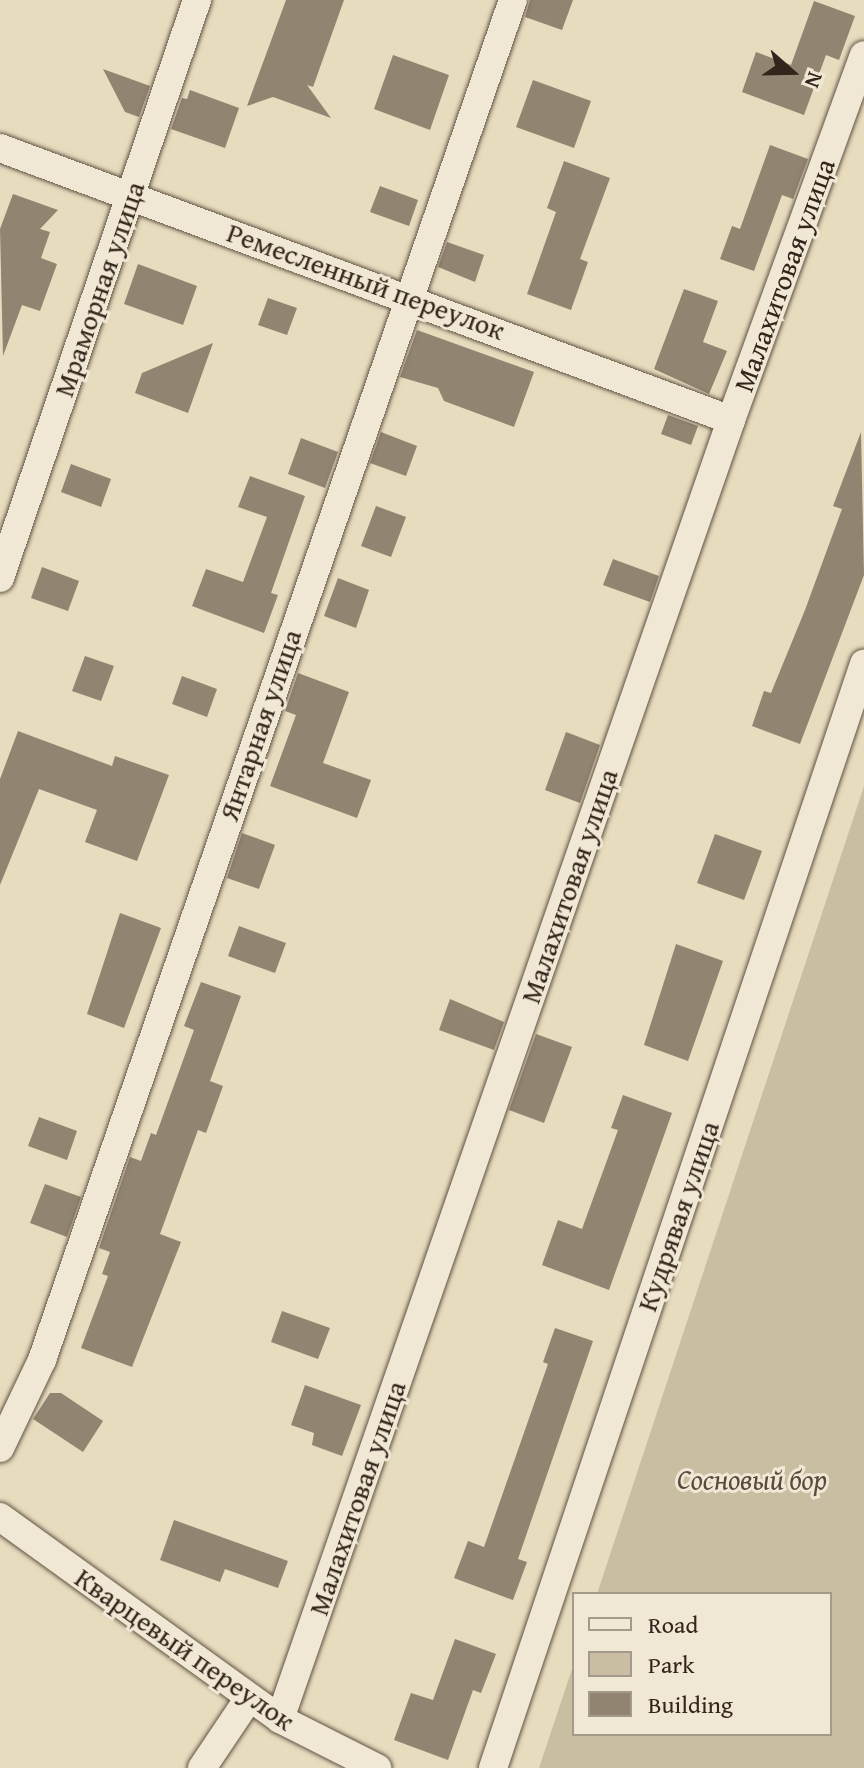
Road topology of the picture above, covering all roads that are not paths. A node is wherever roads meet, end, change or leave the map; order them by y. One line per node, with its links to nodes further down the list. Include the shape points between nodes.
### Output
1 (197, 0): 5 (street, Мраморная улица)
2 (513, 0): 6 (street, Янтарная улица)
3 (864, 55): 7 (street, Малахитовая улица)
4 (0, 148): 5 (street, Ремесленный переулок)
5 (131, 194): 6 (street, Ремесленный переулок); 8 (street, Мраморная улица)
6 (408, 295): 7 (street, Ремесленный переулок); 10 (street, Янтарная улица, via 42,1360)
7 (731, 420): 13 (street, Малахитовая улица)
8 (0, 578)
9 (864, 664): 17 (street, Кудрявая улица)
10 (0, 1448)
11 (0, 1517): 12 (street, Кварцевый переулок)
12 (249, 1698): 13 (street, Кварцевый переулок); 15 (street)
13 (280, 1719): 14 (street, Кварцевый переулок)
14 (336, 1760): 16 (street, Кварцевый переулок)
15 (202, 1768)
16 (377, 1768)
17 (493, 1768)

